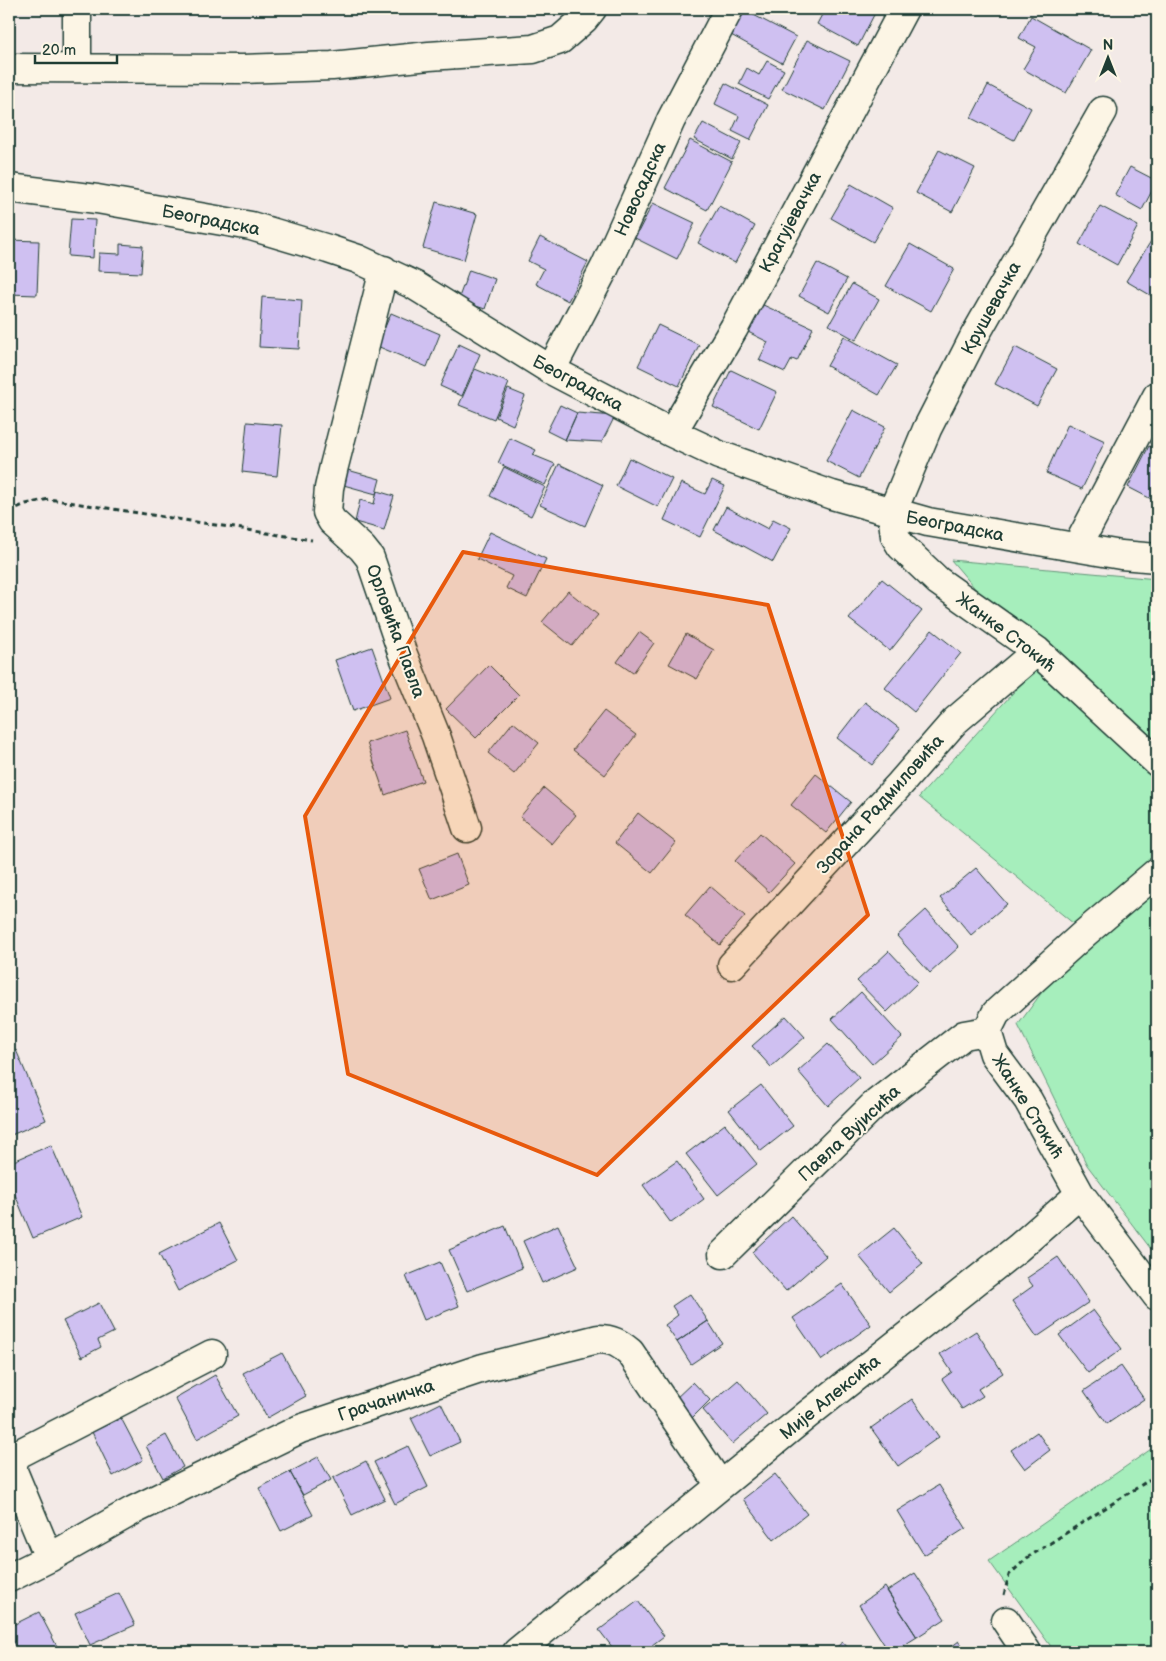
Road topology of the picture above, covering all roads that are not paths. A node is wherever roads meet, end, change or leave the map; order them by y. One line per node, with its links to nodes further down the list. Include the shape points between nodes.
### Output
1 (77, 9): 6 (street)
2 (592, 9): 6 (street, via 560,40 533,49 332,66)
3 (729, 9): 10 (street, Новосадска, via 671,120 605,267)
4 (904, 9): 12 (street, Крагујевачка, via 734,328)
5 (9, 68): 6 (street)
6 (78, 68)
7 (1103, 111): 13 (street, Крушевачка, via 974,337 927,428)
8 (9, 188): 9 (street, Београдска, via 97,199 251,226 350,256)
9 (384, 270): 10 (street, Београдска, via 414,285); 18 (street, Орловића Павла, via 334,466 327,512 370,558)
10 (551, 370): 12 (street, Београдска)
11 (1157, 396): 14 (street)
12 (672, 433): 13 (street, Београдска, via 719,455)
13 (892, 513): 14 (street, Београдска); 16 (street, Жанке Стокић, via 895,536 901,546 938,581)
14 (1077, 547): 15 (street, Београдска)
15 (1157, 558)
16 (1037, 651): 17 (street, Жанке Стокић); 20 (street, Зорана Радмиловића, via 955,721)
17 (1157, 762)
18 (467, 828)
19 (1157, 872): 21 (street, Жанке Стокић, via 996,1013)
20 (732, 965)
21 (987, 1031): 22 (street, Жанке Стокић, via 994,1054 1028,1100); 23 (street, Павла Вујисића, via 964,1035 874,1105)
22 (1080, 1194): 24 (street, Жанке Стокић); 26 (street, Мије Алексића, via 1018,1248)
23 (723, 1254)
24 (1157, 1296)
25 (212, 1354): 27 (street, via 18,1454 13,1470)
26 (720, 1485): 27 (street, Грачаничка, via 630,1352 610,1339 598,1339 483,1368 300,1429 134,1510); 30 (street, Мије Алексића)
27 (49, 1558): 28 (street, Грачаничка)
28 (9, 1578)
29 (1006, 1621): 31 (street)
30 (517, 1652)
31 (1027, 1652)

